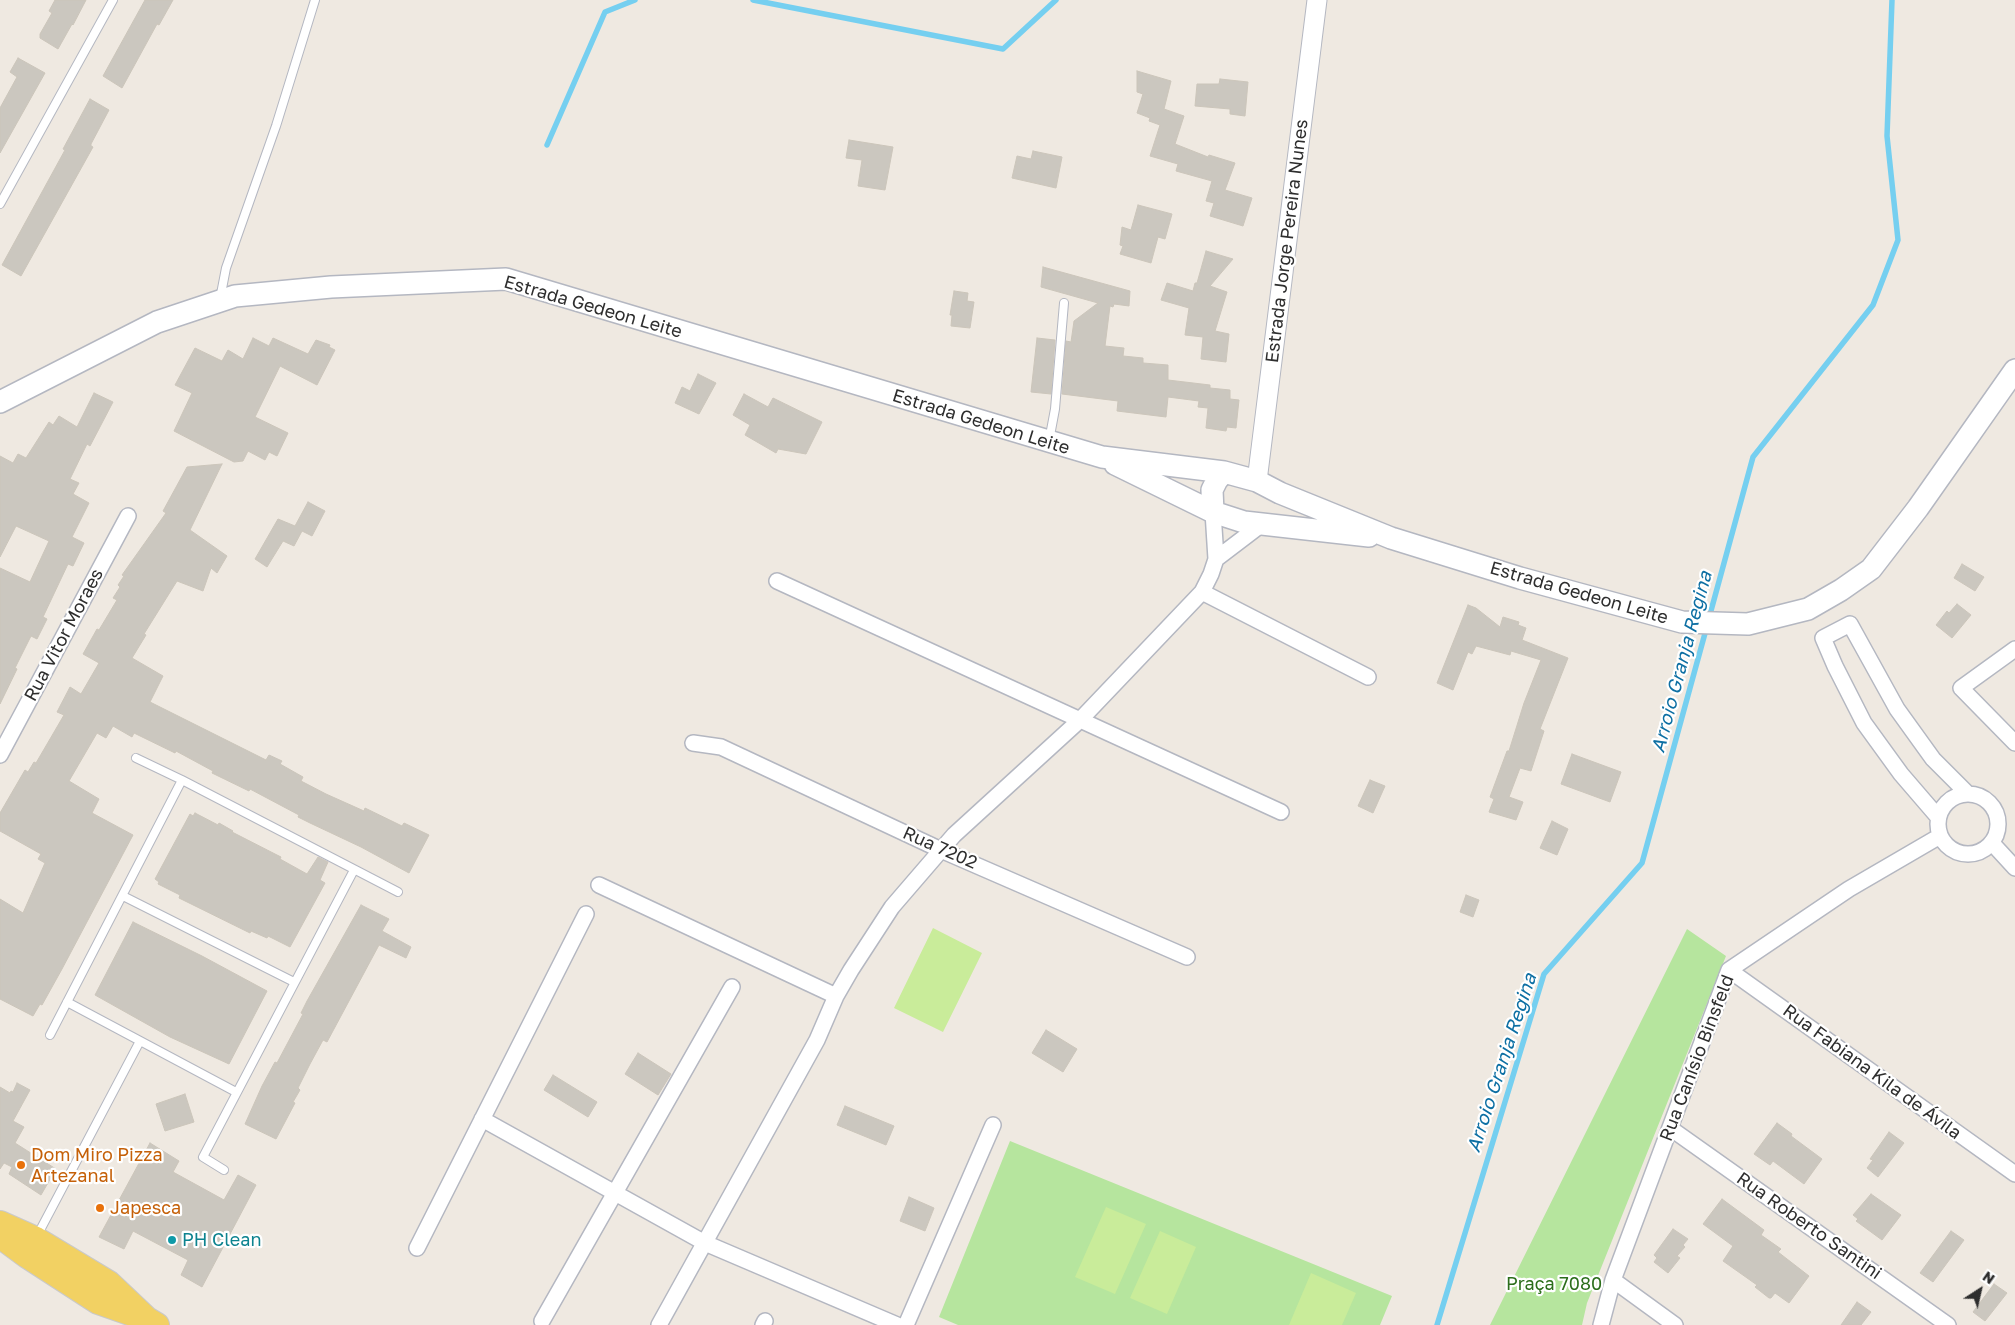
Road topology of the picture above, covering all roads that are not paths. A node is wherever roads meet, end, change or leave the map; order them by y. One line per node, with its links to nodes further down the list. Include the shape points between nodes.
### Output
1 (113, 0): 4 (lane)
2 (315, 0): 5 (lane, via 276,126 226,268)
3 (1317, 0): 12 (street, Estrada Jorge Pereira Nunes)
4 (0, 204)
5 (220, 301): 8 (main road, Estrada Gedeon Leite, via 158,322); 9 (main road, Estrada Gedeon Leite, via 235,296 330,287 506,280)
6 (1064, 304): 9 (lane)
7 (2015, 370): 17 (main road, Estrada Gedeon Leite, via 1871,569 1808,609 1748,624 1682,622 1520,578)
8 (0, 402)
9 (1049, 442): 10 (main road, Estrada Gedeon Leite)
10 (1102, 457): 11 (main road, Estrada Gedeon Leite); 14 (main road, Estrada Gedeon Leite)
11 (1224, 472): 12 (main road, Estrada Gedeon Leite); 14 (main road, via 1212,490)
12 (1257, 482): 13 (main road, Estrada Gedeon Leite)
13 (1280, 493): 16 (main road, via 1281,505); 17 (main road, Estrada Gedeon Leite)
14 (1213, 512): 16 (main road, Estrada Gedeon Leite); 18 (street)
15 (128, 516): 26 (street, Rua Vitor Moraes)
16 (1262, 524): 17 (main road, Estrada Gedeon Leite); 18 (street)
17 (1391, 538)
18 (1216, 559): 20 (street)
19 (776, 581): 23 (street)
20 (1202, 592): 22 (street); 23 (street)
21 (2015, 649): 25 (street, via 1961,688)
22 (1368, 676)
23 (1080, 720): 30 (street); 34 (street)
24 (693, 743): 34 (street, Rua 7202, via 721,748)
25 (2015, 743)
26 (0, 755)
27 (136, 758): 28 (lane)
28 (182, 780): 36 (lane); 39 (lane)
29 (1967, 793): 31 (street, via 1949,800); 31 (street, via 1933,759 1897,709 1850,624 1823,638 1864,723 1901,774); 33 (street, via 1986,799 1993,806 1998,825)
30 (1281, 812)
31 (1938, 816): 32 (street)
32 (1940, 836): 33 (street, via 1951,849 1968,854 1977,853); 42 (street, Rua Canísio Binsfeld, via 1849,889)
33 (1992, 843): 35 (street)
34 (941, 850): 41 (street, Rua 7202); 45 (street, via 892,907)
35 (2015, 868)
36 (354, 870): 38 (lane); 43 (lane)
37 (599, 884): 45 (street)
38 (398, 892)
39 (123, 896): 43 (lane); 46 (lane)
40 (586, 914): 50 (street)
41 (1187, 956)
42 (1729, 970): 52 (street, Rua Canísio Binsfeld); 54 (street, Rua Fabiana Kila de Ávila)
43 (294, 982): 49 (lane)
44 (732, 987): 55 (street)
45 (836, 996): 58 (street, via 817,1040)
46 (67, 1002): 47 (lane); 48 (lane)
47 (50, 1035)
48 (140, 1041): 49 (lane); 59 (lane)
49 (236, 1092): 53 (lane, via 203,1157)
50 (482, 1118): 55 (street); 60 (street)
51 (993, 1125): 66 (street)
52 (1670, 1128): 61 (street, Rua Canísio Binsfeld); 69 (street, Rua Roberto Santini)
53 (224, 1170)
54 (2015, 1174)
55 (614, 1193): 58 (street); 62 (street)
56 (0, 1223): 59 (main road)
57 (0, 1236): 59 (main road)
58 (705, 1243): 64 (street); 65 (street)
59 (31, 1248): 63 (main road, via 98,1302)
60 (417, 1248)
61 (1613, 1280): 67 (street, Rua Canísio Binsfeld); 68 (street)
62 (542, 1321)
63 (152, 1322)
64 (659, 1325)
65 (896, 1325)
66 (906, 1325)
67 (1601, 1325)
68 (1675, 1325)
69 (1948, 1325)

